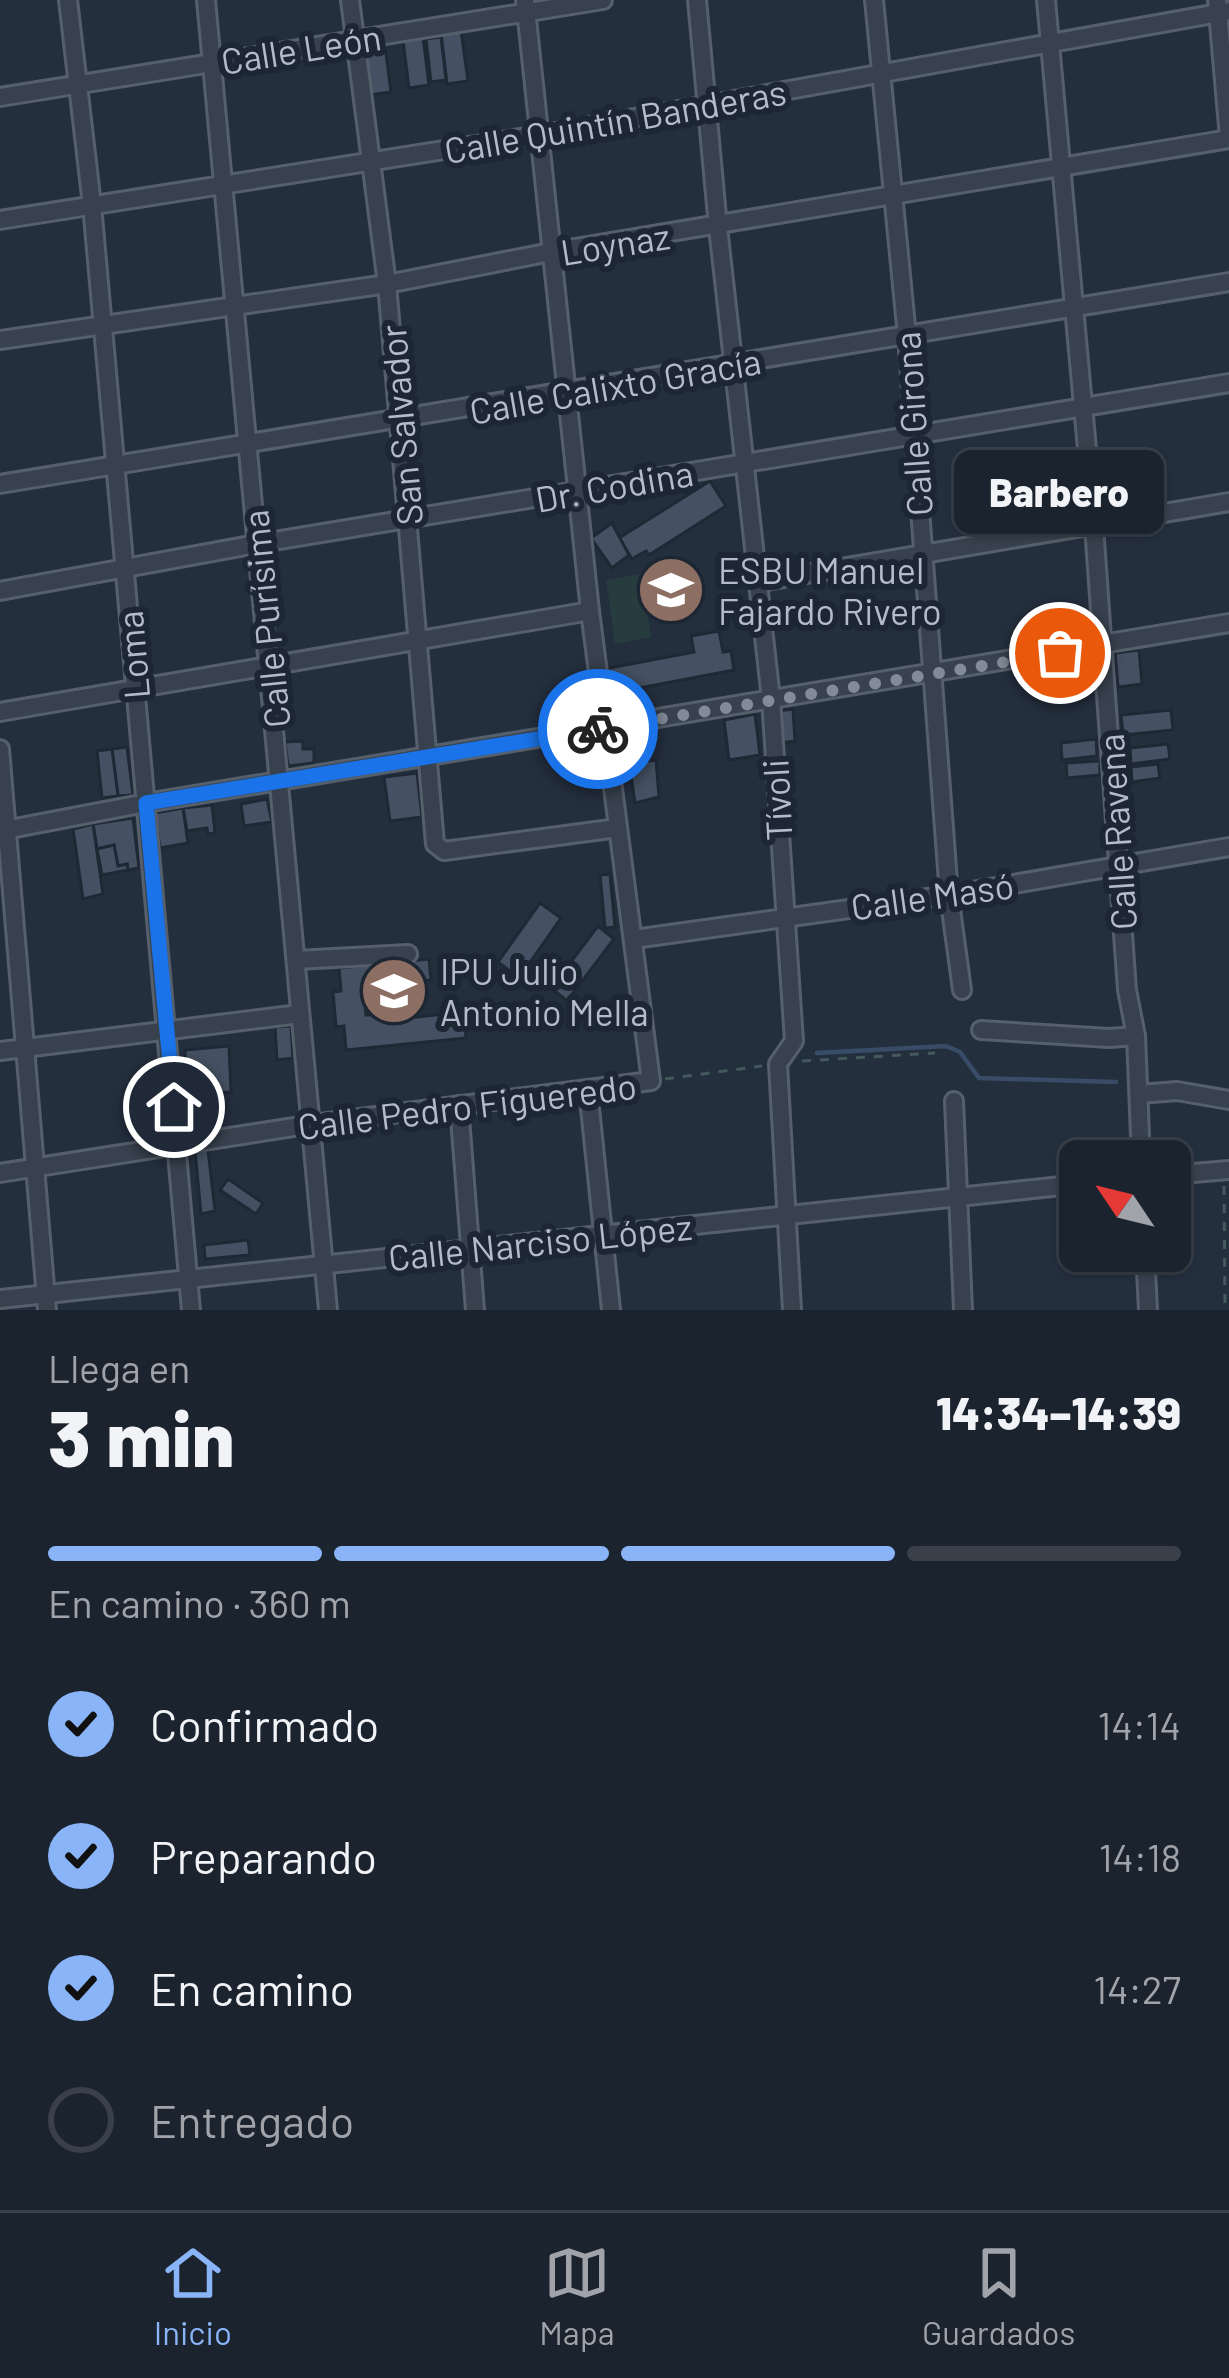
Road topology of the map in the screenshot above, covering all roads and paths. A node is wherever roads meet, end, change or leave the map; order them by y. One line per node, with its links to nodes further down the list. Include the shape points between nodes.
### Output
1 (68, 0): 14 (street, Loma)
2 (206, 0): 12 (street, Calle Purísima)
3 (350, 0): 10 (street, San Salvador)
4 (603, 0): 8 (street, Calle León)
5 (697, 0): 16 (street, Tívoli)
6 (874, 0): 13 (street, Calle Girona)
7 (1046, 0): 11 (street, Calle Ravena)
8 (525, 6): 10 (street, Calle León); 17 (street)
9 (1221, 8): 11 (street, Calle Quintín Banderas); 18 (street)
10 (354, 39): 12 (street, Calle León); 19 (street, San Salvador)
11 (1050, 42): 13 (street, Calle Quintín Banderas); 20 (street, Calle Ravena)
12 (212, 63): 14 (street, Calle León); 21 (street, Calle Purísima)
13 (882, 74): 16 (street, Calle Quintín Banderas); 22 (street, Calle Girona)
14 (77, 84): 15 (street, Calle León); 23 (street, Loma)
15 (0, 97)
16 (709, 106): 17 (street, Calle Quintín Banderas); 25 (street, Tívoli)
17 (539, 135): 19 (street, Calle Quintín Banderas); 26 (street)
18 (1229, 138): 20 (street, Loynaz)
19 (370, 161): 21 (street, Calle Quintín Banderas); 28 (street, San Salvador)
20 (1062, 169): 22 (street, Loynaz); 30 (street, Calle Ravena)
21 (222, 185): 23 (street, Calle Quintín Banderas); 29 (street, Calle Purísima)
22 (893, 198): 25 (street, Loynaz); 32 (street, Calle Girona)
23 (92, 205): 24 (street, Calle Quintín Banderas); 31 (street, Loma)
24 (0, 220)
25 (718, 227): 26 (street, Loynaz); 34 (street, Tívoli)
26 (551, 252): 28 (street, Loynaz); 36 (street)
27 (1229, 282): 30 (street, Calle Calixto Gracía)
28 (387, 284): 29 (street, Loynaz); 38 (street, San Salvador)
29 (235, 305): 31 (street, Loynaz); 40 (street, Calle Purísima)
30 (1072, 310): 32 (street, Calle Calixto Gracía); 37 (street, Calle Ravena)
31 (102, 326): 33 (street, Loynaz); 42 (street, Loma)
32 (907, 336): 34 (street, Calle Calixto Gracía); 39 (street, Calle Girona)
33 (0, 340)
34 (733, 365): 36 (street, Calle Calixto Gracía); 41 (street, Tívoli)
35 (1229, 382): 37 (street, Dr. Codina)
36 (569, 392): 38 (street, Calle Calixto Gracía); 44 (street)
37 (1083, 406): 39 (street, Dr. Codina); 47 (street, Calle Ravena)
38 (400, 421): 40 (street, Calle Calixto Gracía); 46 (street, San Salvador)
39 (914, 433): 41 (street, Dr. Codina); 49 (street, Calle Girona)
40 (248, 445): 42 (street, Calle Calixto Gracía); 48 (street, Calle Purísima)
41 (745, 462): 44 (street, Dr. Codina); 51 (street, Tívoli)
42 (113, 465): 43 (street, Calle Calixto Gracía); 50 (street, Loma)
43 (0, 484)
44 (576, 491): 46 (street, Dr. Codina); 53 (street)
45 (1229, 502): 47 (street)
46 (408, 520): 48 (street, Dr. Codina); 55 (street, San Salvador)
47 (1094, 526): 49 (street); 56 (street, Calle Ravena)
48 (256, 544): 50 (street, Dr. Codina); 57 (street, Calle Purísima)
49 (920, 553): 51 (street); 58 (street, Calle Girona)
50 (124, 569): 52 (street, Dr. Codina); 59 (street, Loma)
51 (759, 582): 60 (street, Tívoli)
52 (0, 591)
53 (590, 611): 55 (street); 62 (street)
54 (1229, 623): 56 (street)
55 (419, 638): 57 (street); 64 (street, San Salvador)
56 (1102, 646): 58 (street); 70 (street, Calle Ravena)
57 (269, 663): 59 (street); 65 (street, Calle Purísima)
58 (934, 672): 60 (street); 71 (street, Calle Girona)
59 (135, 690): 61 (street); 66 (street, Loma)
60 (771, 699): 62 (street); 72 (street, Tívoli)
61 (0, 712)
62 (604, 728): 64 (street); 67 (street)
63 (0, 749): 68 (street)
64 (428, 759): 65 (street); 67 (street, San Salvador, via 439,849)
65 (280, 781): 66 (street); 75 (street, Calle Purísima)
66 (146, 803): 68 (street); 78 (street, Loma)
67 (618, 829): 73 (street)
68 (5, 830): 81 (street)
69 (1229, 848): 70 (street, Calle Masó)
70 (1119, 866): 71 (street, Calle Masó); 80 (street, Calle Ravena)
71 (950, 896): 72 (street, Calle Masó); 76 (street, Calle Girona)
72 (783, 915): 73 (street, Calle Masó); 84 (street, Tívoli, via 794,1041)
73 (634, 939): 85 (street)
74 (408, 954): 75 (street)
75 (297, 960): 77 (street, Calle Purísima)
76 (962, 990)
77 (300, 1014): 78 (street); 91 (street, Calle Purísima)
78 (167, 1030): 81 (street); 93 (street, Loma)
79 (981, 1030): 80 (street)
80 (1136, 1036): 87 (street, Calle Ravena)
81 (25, 1048): 82 (street); 94 (street)
82 (0, 1051)
83 (935, 1053): 84 (path, Calle Pedro Figueredo)
84 (778, 1064): 85 (path, Calle Pedro Figueredo); 100 (street, Tívoli)
85 (651, 1081): 86 (street, Calle Pedro Figueredo)
86 (588, 1089): 90 (street, Calle Pedro Figueredo); 101 (street)
87 (1139, 1094): 88 (street); 92 (street, Calle Ravena)
88 (1229, 1100)
89 (954, 1101): 99 (street)
90 (459, 1105): 91 (street, Calle Pedro Figueredo); 102 (street)
91 (313, 1124): 93 (street, Calle Pedro Figueredo); 103 (street, Calle Purísima)
92 (1140, 1140)
93 (177, 1145): 94 (street, Calle Pedro Figueredo); 105 (street, Loma)
94 (36, 1169): 96 (street, Calle Pedro Figueredo); 107 (street)
95 (1227, 1170): 97 (street); 115 (path)
96 (0, 1173)
97 (1191, 1173)
98 (1059, 1186): 99 (street, Calle Narciso López)
99 (958, 1196): 100 (street, Calle Narciso López); 113 (street)
100 (785, 1215): 101 (street, Calle Narciso López); 112 (street, Tívoli)
101 (604, 1234): 102 (street, Calle Narciso López); 111 (street)
102 (469, 1248): 103 (street, Calle Narciso López); 110 (street)
103 (323, 1263): 105 (street, Calle Narciso López); 109 (street, Calle Purísima)
104 (1146, 1272): 114 (street)
105 (188, 1279): 107 (street, Calle Narciso López); 108 (street, Loma)
106 (0, 1299): 107 (street, Calle Narciso López)
107 (47, 1302)
108 (191, 1310)
109 (328, 1310)
110 (475, 1310)
111 (611, 1310)
112 (792, 1310)
113 (963, 1310)
114 (1148, 1310)
115 (1225, 1310)

